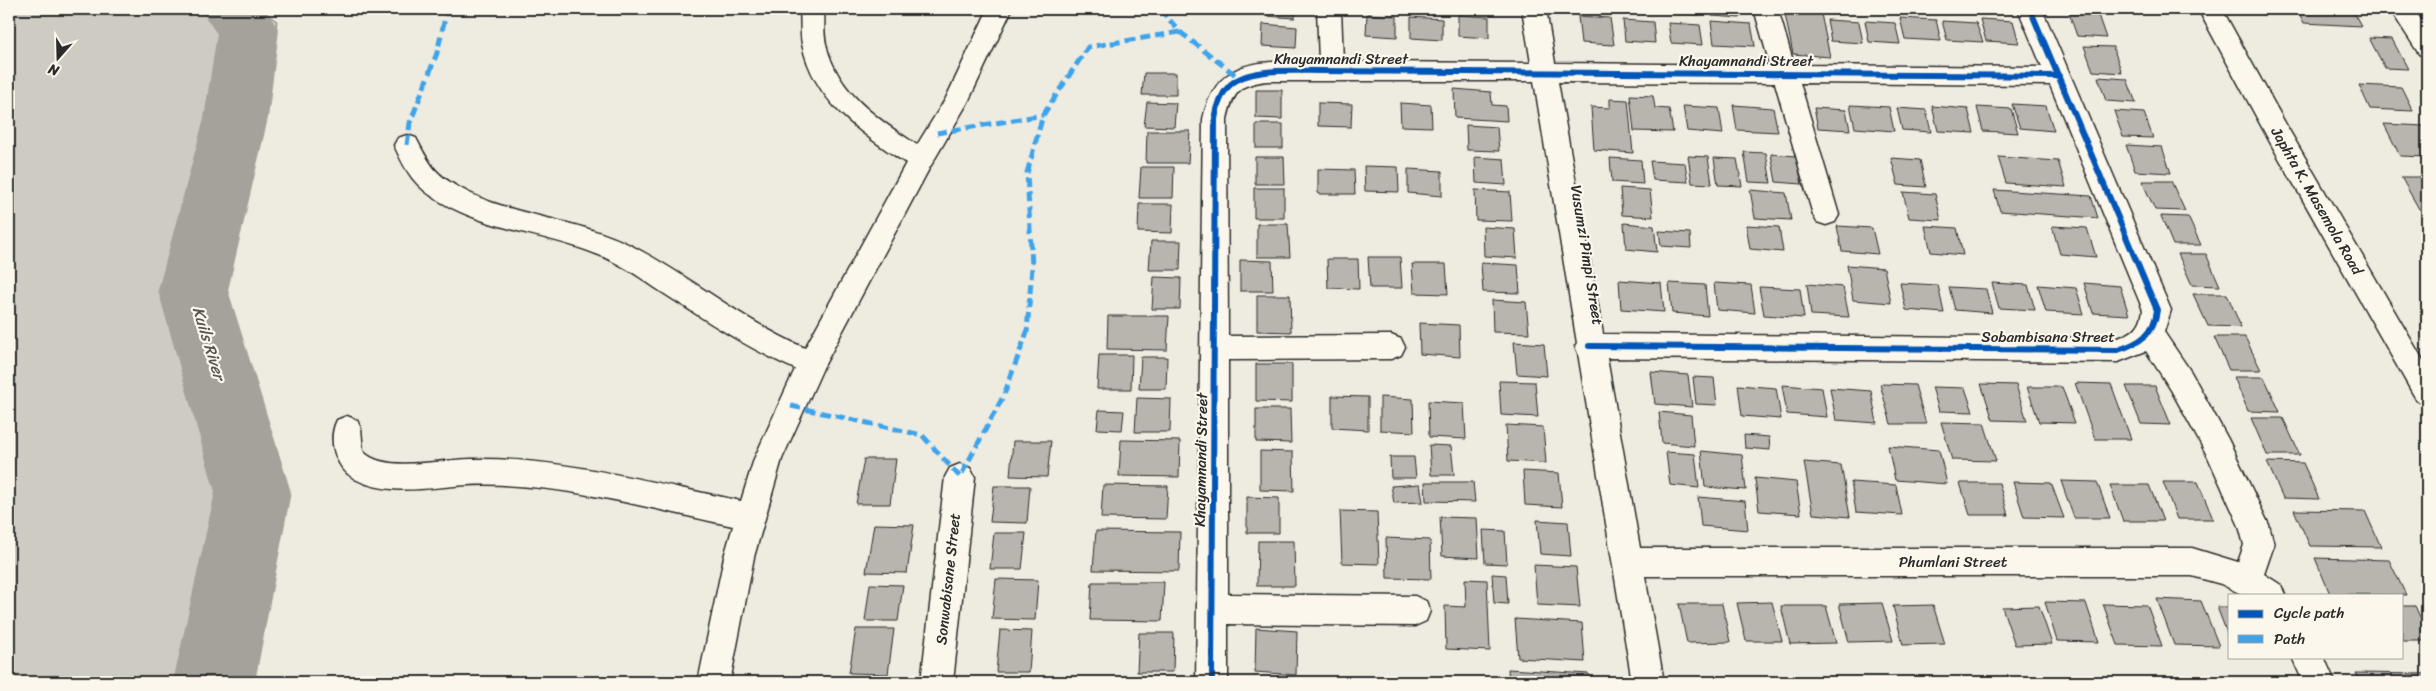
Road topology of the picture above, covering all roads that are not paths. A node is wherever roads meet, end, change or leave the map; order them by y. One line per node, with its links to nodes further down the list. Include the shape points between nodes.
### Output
1 (812, 9): 15 (street, via 814,44 823,71 835,92 857,117)
2 (1000, 9): 15 (street, via 956,102)
3 (1329, 9): 10 (street)
4 (1534, 9): 12 (street, Vusumzi Pimpi Street)
5 (1766, 9): 11 (street, Khayamnandi Street)
6 (2030, 9): 13 (street)
7 (2210, 9): 22 (street, Japhta K. Masemola Road)
8 (2402, 9): 9 (street)
9 (2427, 48)
10 (1331, 71): 12 (street, Khayamnandi Street); 20 (street, Khayamnandi Street, via 1256,72 1238,77 1224,89 1217,105)
11 (1784, 73): 12 (street, Khayamnandi Street); 13 (street, Khayamnandi Street); 16 (street, Khayamnandi Street)
12 (1545, 74): 18 (street, Vusumzi Pimpi Street)
13 (2059, 76): 17 (street, via 2151,291 2157,321)
14 (408, 145): 21 (street, via 411,159 422,173 456,198 506,217 598,242 623,254 767,344)
15 (921, 160): 21 (street)
16 (1826, 215)
17 (2150, 334): 18 (street, Sobambisana Street, via 2136,345 2118,350); 27 (street, via 2181,381 2218,448 2254,525 2259,545)
18 (1589, 346): 26 (street, Vusumzi Pimpi Street)
19 (1391, 347): 20 (street)
20 (1214, 348): 28 (street, Khayamnandi Street)
21 (811, 363): 25 (street, via 768,459)
22 (2427, 392)
23 (347, 429): 25 (street, via 348,453 357,465 375,473 404,476 518,472 549,475)
24 (960, 476): 32 (street, Sonwabisane Street)
25 (750, 516): 31 (street)
26 (1628, 562): 27 (street, Phumlani Street, via 2192,562 2218,566); 34 (street, Vusumzi Pimpi Street)
27 (2258, 587)
28 (1212, 609): 29 (street); 33 (street, Khayamnandi Street)
29 (1415, 611)
30 (2308, 658): 35 (street)
31 (714, 682)
32 (937, 682)
33 (1212, 682)
34 (1648, 682)
35 (2319, 682)

